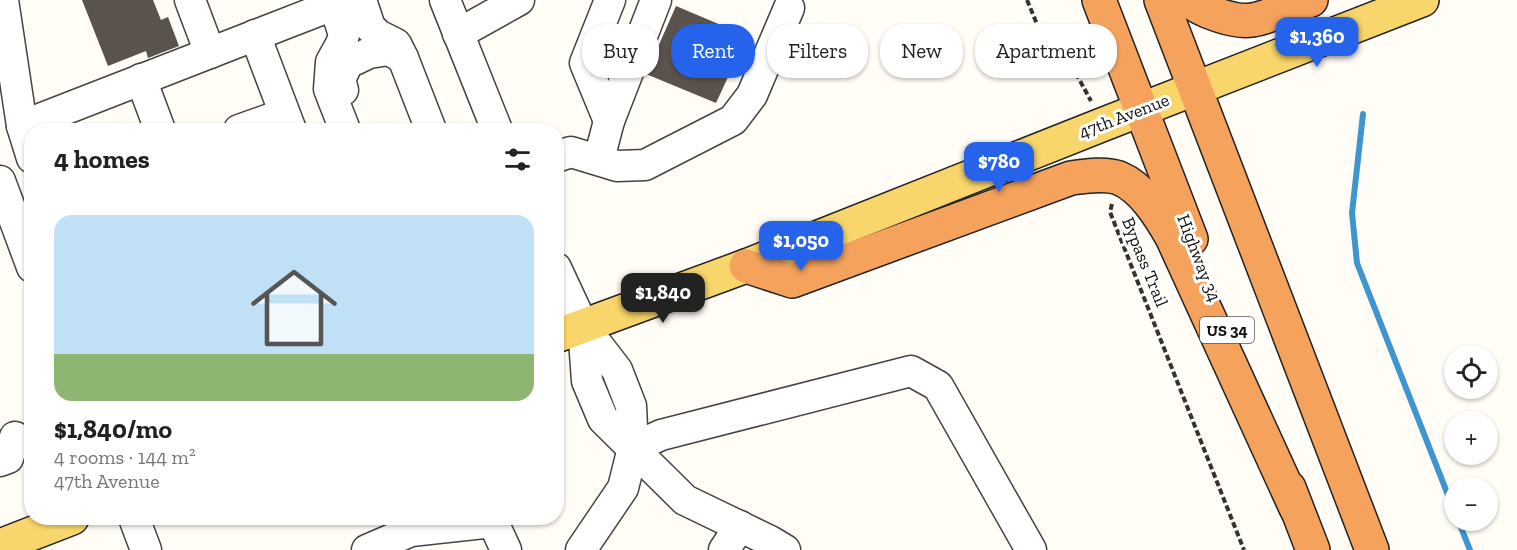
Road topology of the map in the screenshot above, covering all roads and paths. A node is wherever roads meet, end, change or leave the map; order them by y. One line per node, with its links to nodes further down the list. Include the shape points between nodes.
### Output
1 (3, 0): 31 (street)
2 (190, 0): 17 (street)
3 (445, 0): 15 (street)
4 (519, 0): 15 (street)
5 (610, 0): 22 (street, via 585,63)
6 (656, 0): 22 (street)
7 (1027, 0): 30 (path, via 1044,41 1073,68)
8 (1099, 0): 21 (highway, Highway 34 / US 34)
9 (1161, 0): 20 (highway, US 34)
10 (1189, 0): 11 (highway, via 1226,18 1251,20)
11 (1311, 0)
12 (1422, 0): 20 (main road, 47th Avenue)
13 (347, 2): 16 (street); 18 (street, via 378,35 396,44); 26 (street, via 344,35 331,62 329,89)
14 (789, 8): 34 (street, via 752,95 733,120 645,165 617,166)
15 (459, 34): 29 (street)
16 (255, 35): 17 (street); 23 (street)
17 (210, 53): 19 (street)
18 (403, 58): 27 (street, via 389,50 369,53 348,63 340,79); 28 (street)
19 (141, 79): 24 (street); 25 (street)
20 (1194, 89): 21 (main road, 47th Avenue); 55 (highway, US 34)
21 (1141, 109): 30 (main road, 47th Avenue); 42 (highway, Highway 34 / US 34)
22 (609, 121): 34 (street)
23 (288, 122)
24 (30, 123)
25 (157, 123)
26 (342, 123)
27 (356, 123)
28 (428, 123)
29 (494, 123)
30 (1104, 124): 38 (main road, 47th Avenue)
31 (22, 126): 32 (street)
32 (24, 132)
33 (564, 154): 34 (street, via 571,152)
34 (599, 159)
35 (1119, 178): 38 (highway, via 1071,178 792,280); 42 (highway, via 1158,213 1172,237); 53 (path, Bypass Trail, via 1110,212)
36 (0, 181): 37 (street)
37 (24, 246)
38 (746, 266): 40 (main road, 47th Avenue)
39 (564, 307): 40 (street)
40 (569, 331): 41 (street, via 603,419)
41 (633, 448): 46 (street, via 685,500); 50 (street, via 623,488); 52 (street, via 661,435 911,371 938,386)
42 (1296, 508): 54 (highway, Highway 34 / US 34)
43 (54, 525): 47 (main road)
44 (466, 525): 48 (street, via 411,531)
45 (495, 525): 49 (street)
46 (732, 538): 51 (street)
47 (0, 546)
48 (367, 550)
49 (506, 550)
50 (581, 550)
51 (785, 550)
52 (1031, 550)
53 (1244, 550)
54 (1313, 550)
55 (1372, 550)

